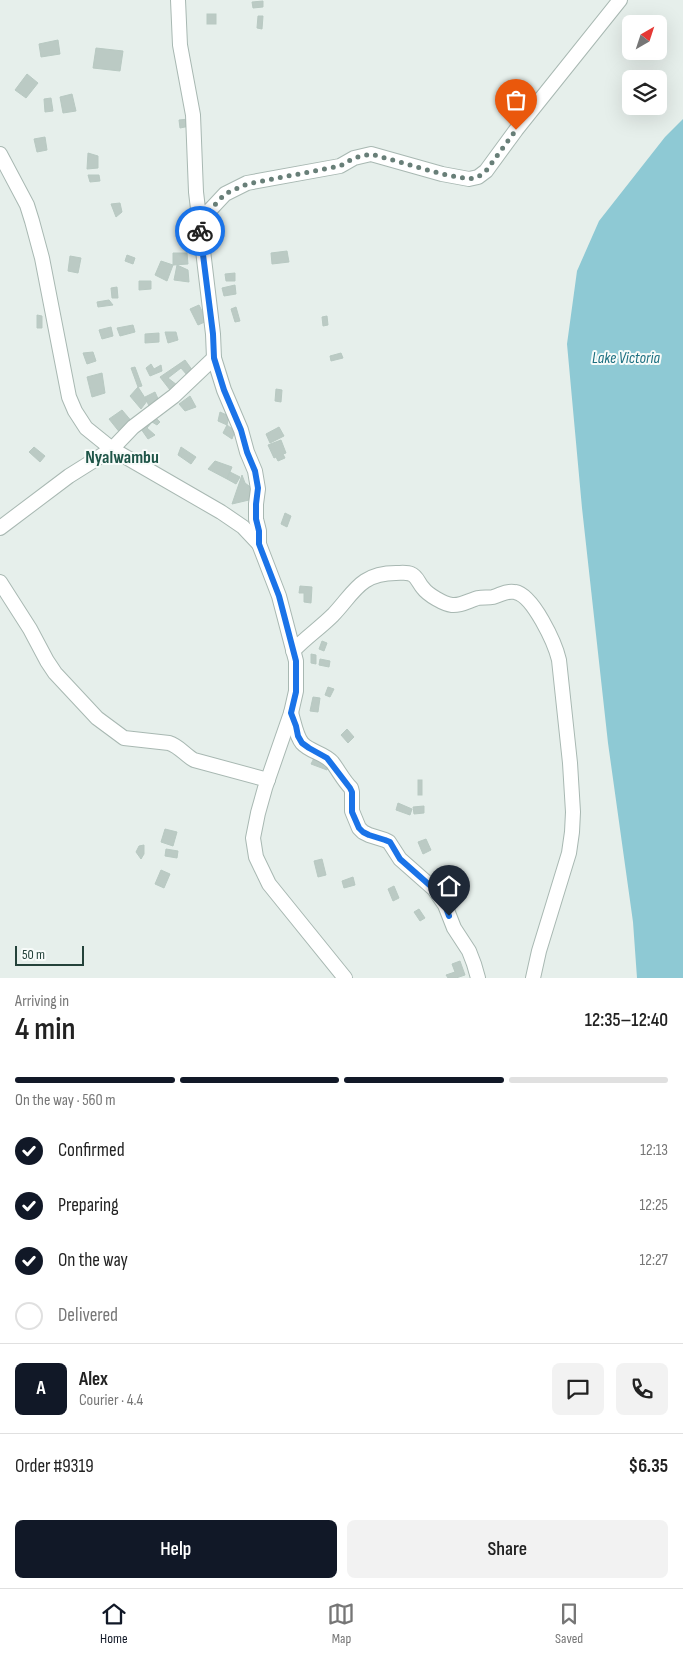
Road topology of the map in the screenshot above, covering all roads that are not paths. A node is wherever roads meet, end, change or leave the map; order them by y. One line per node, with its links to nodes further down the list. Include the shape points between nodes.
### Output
1 (178, 0): 4 (street, via 180,45 193,115)
2 (620, 0): 4 (street, via 478,177 469,179 442,174 371,154 340,166 247,184 225,194)
3 (0, 154): 6 (street, via 32,221 69,397 86,428)
4 (198, 217): 5 (street)
5 (214, 358): 6 (street); 8 (street, via 255,471)
6 (112, 449): 7 (street, via 69,476); 8 (street, via 222,512)
7 (0, 528)
8 (259, 544): 10 (street, via 279,596)
9 (0, 582): 12 (street, via 55,673 96,718 117,734 124,738 169,743 194,760)
10 (293, 651): 11 (street, via 296,692); 15 (street, via 360,584 387,573 410,573 424,590 448,604 516,592 536,611 555,644 559,660 573,812 569,854)
11 (291, 713): 12 (street); 14 (street, via 302,743 327,758 350,788 354,819 363,832 390,842 400,859 434,889 469,951)
12 (268, 780): 13 (street, via 253,838 256,857 269,884)
13 (345, 978)
14 (478, 978)
15 (533, 978)

